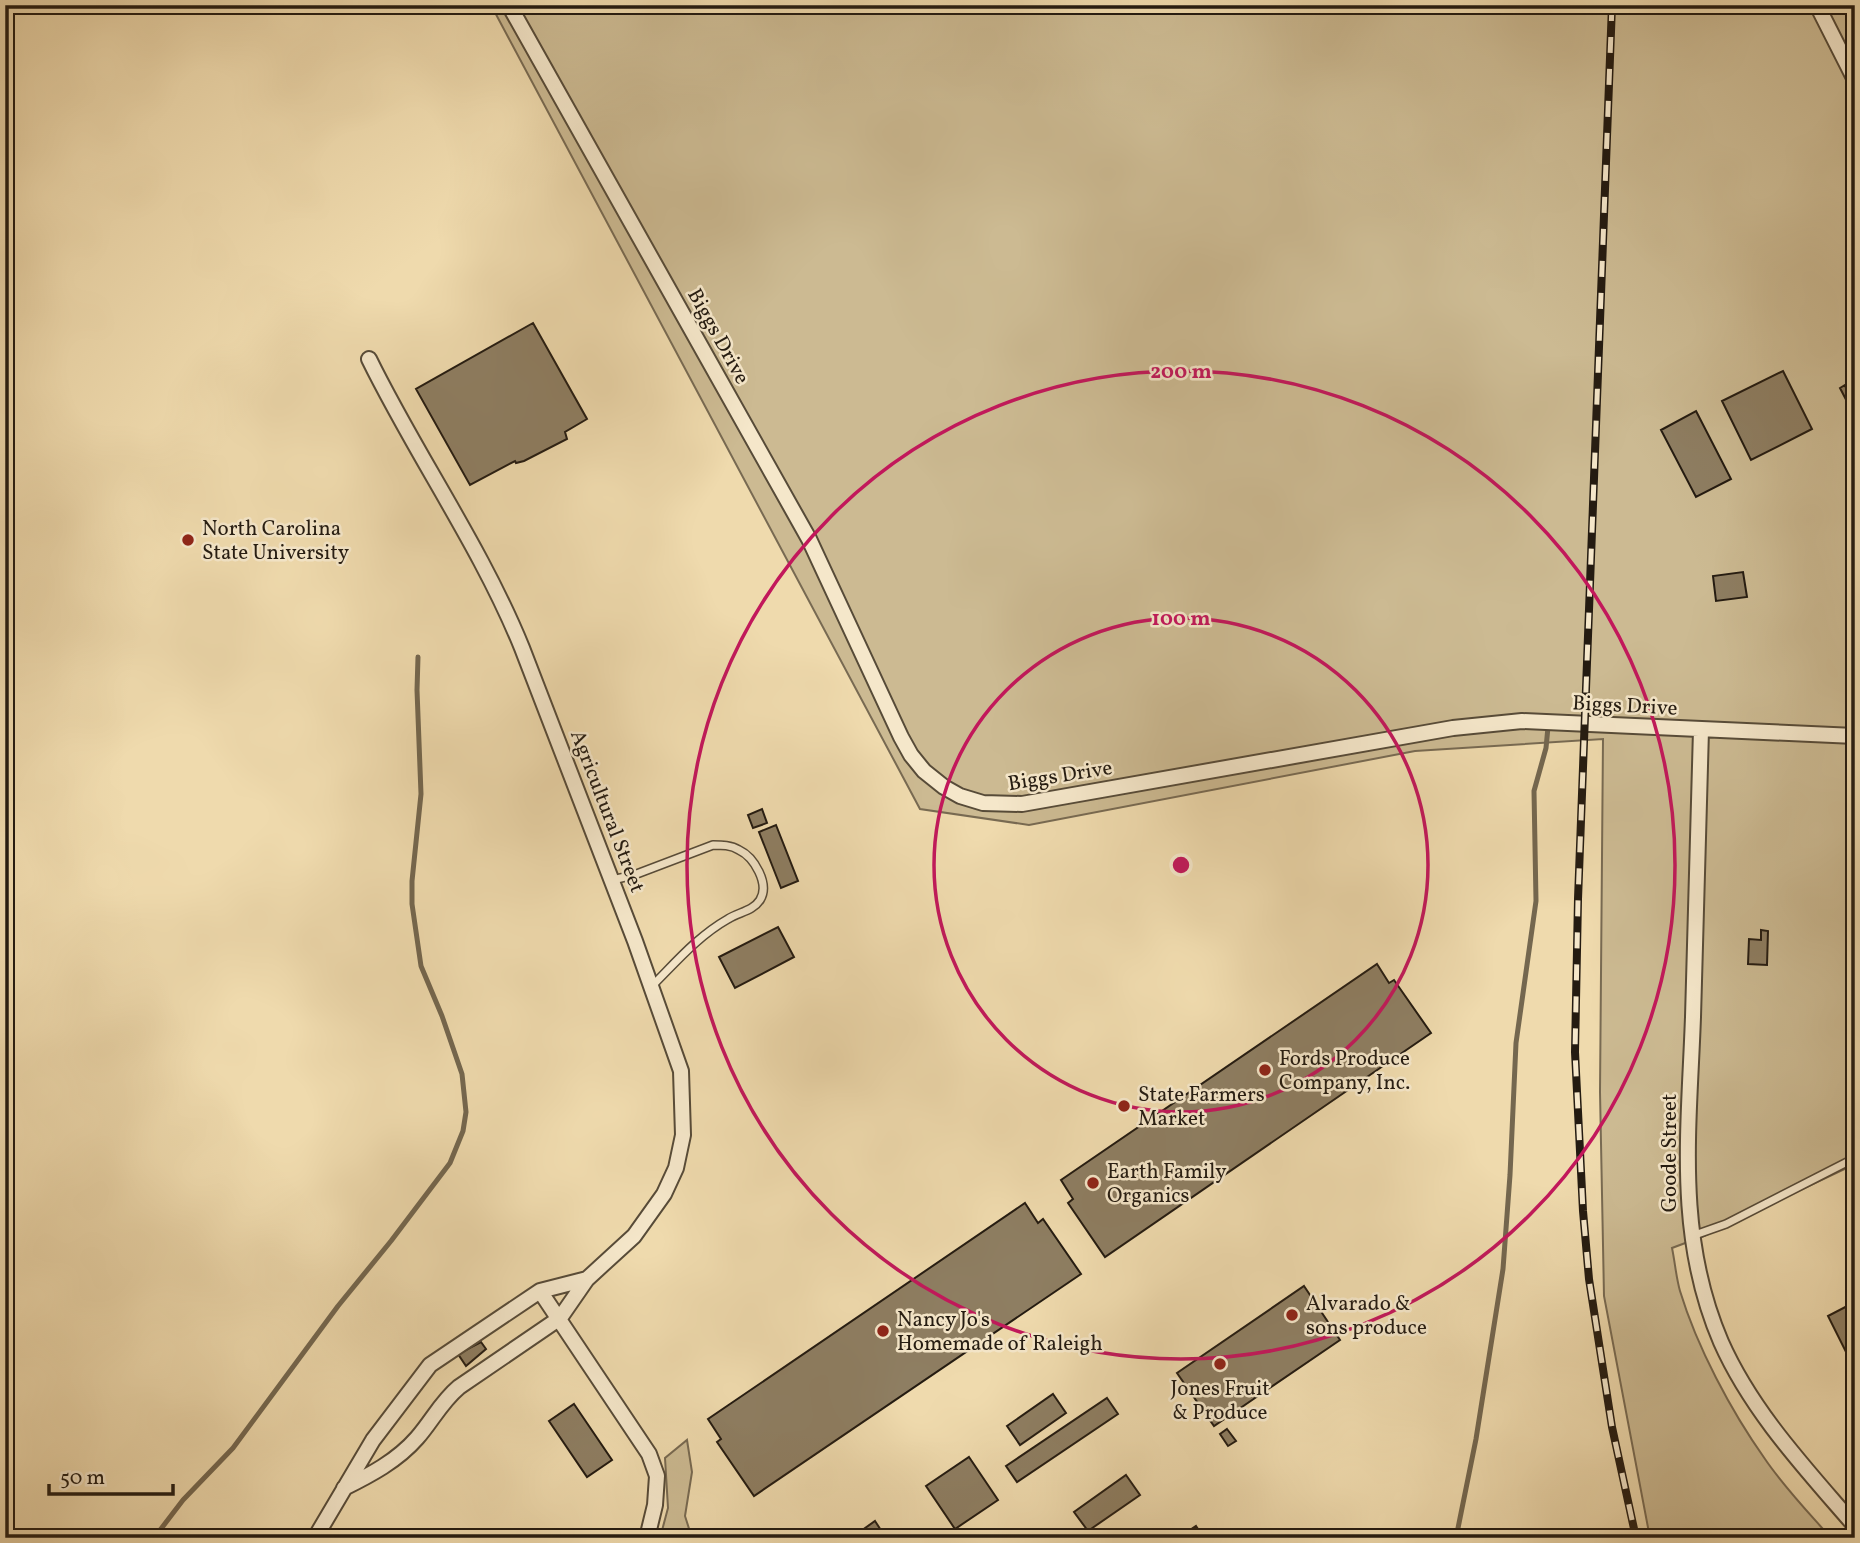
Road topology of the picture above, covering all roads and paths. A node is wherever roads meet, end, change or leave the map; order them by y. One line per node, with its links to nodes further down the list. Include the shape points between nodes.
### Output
1 (1817, 5): 3 (street)
2 (512, 11): 5 (street, Biggs Drive, via 809,539 901,737 924,771 944,787 982,803 1022,804 1489,724)
3 (1855, 80)
4 (369, 359): 7 (street, Agricultural Street, via 509,614)
5 (1701, 730): 6 (street, Biggs Drive); 11 (street, Goode Street, via 1686,1154)
6 (1855, 736)
7 (612, 880): 8 (street, Agricultural Street); 8 (lane, via 713,845 740,850 751,858 759,874 761,898 752,908 705,933)
8 (652, 986): 12 (street, Agricultural Street, via 681,1071 683,1135 664,1194 634,1236)
9 (1851, 1160): 10 (lane); 11 (lane, via 1726,1224)
10 (1855, 1175)
11 (1691, 1236): 16 (street, Goode Street, via 1709,1308 1741,1381 1765,1419)
12 (587, 1279): 13 (street, Agricultural Street); 14 (street, Agricultural Street)
13 (540, 1291): 14 (street); 15 (street, Agricultural Street, via 430,1366 399,1402)
14 (560, 1318): 15 (street, Agricultural Street, via 447,1396 407,1448); 18 (street, via 649,1454 657,1476)
15 (344, 1488): 17 (street, Agricultural Street)
16 (1855, 1526)
17 (315, 1538)
18 (647, 1538)

